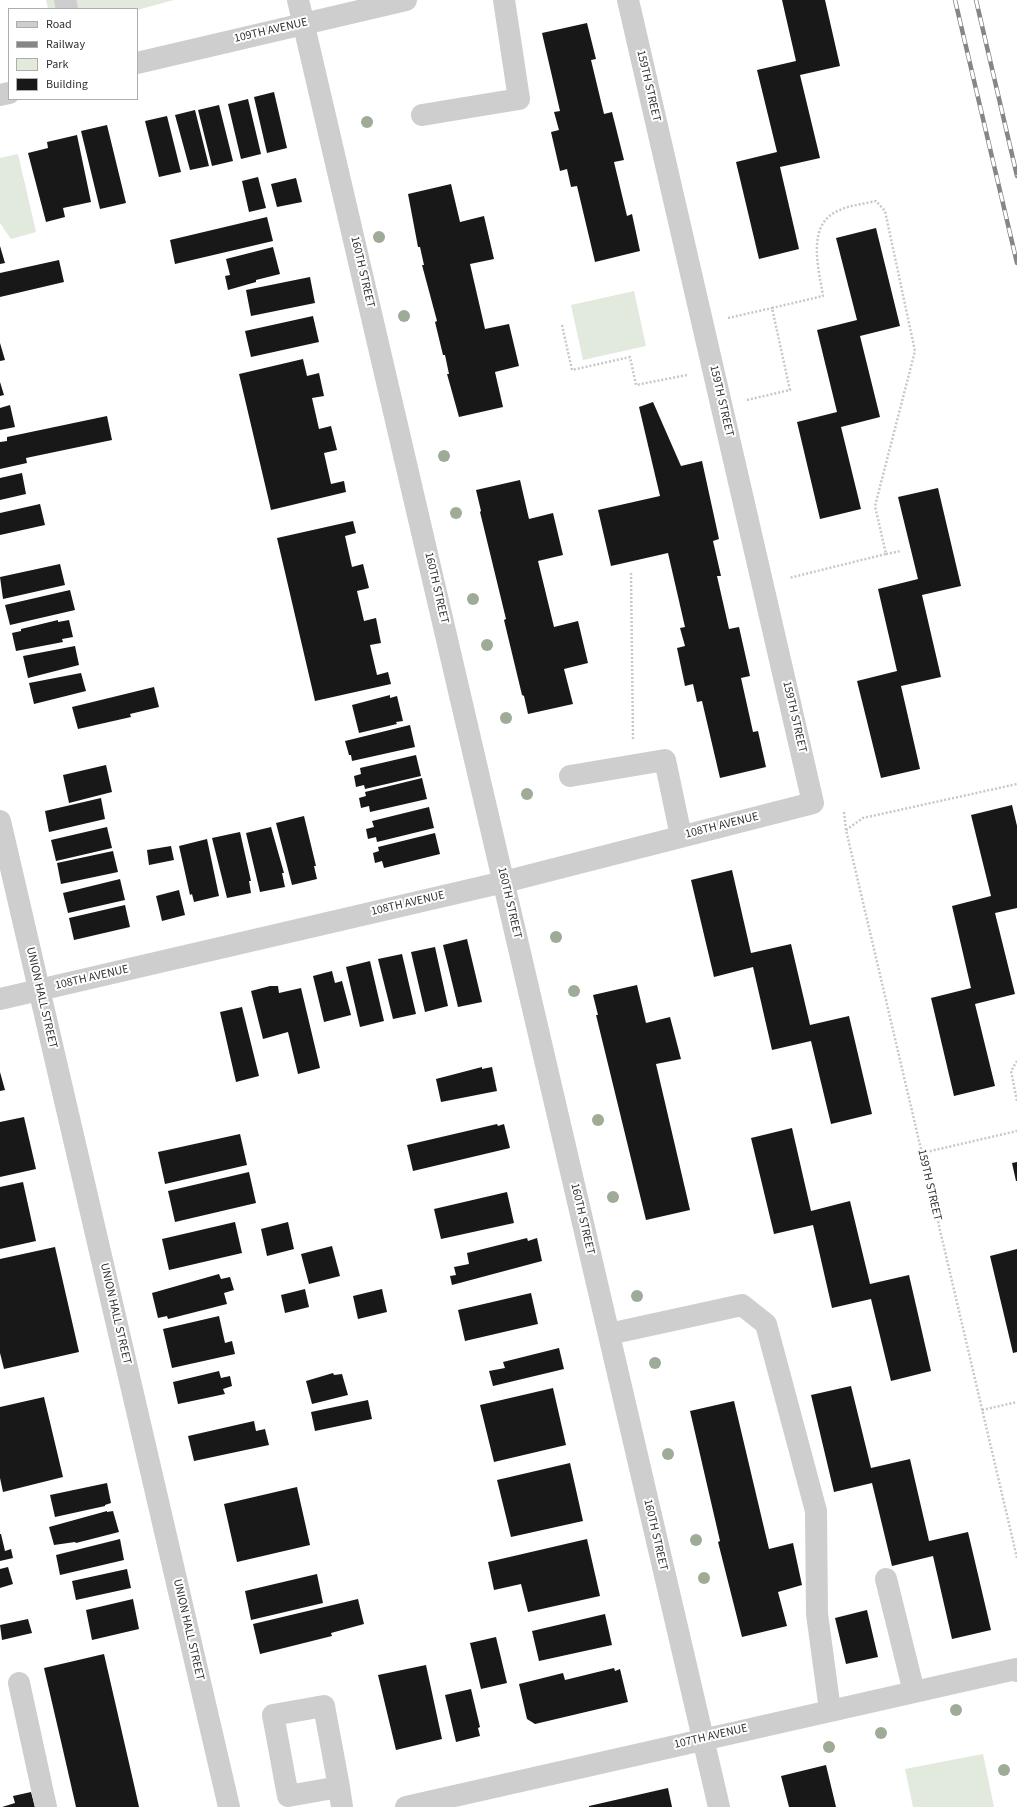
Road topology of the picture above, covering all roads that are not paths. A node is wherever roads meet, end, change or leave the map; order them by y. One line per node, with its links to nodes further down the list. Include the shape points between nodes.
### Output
1 (298, 0): 5 (street, 160TH STREET)
2 (406, 0): 5 (street, 109TH AVENUE)
3 (504, 0): 7 (street, via 520,99)
4 (628, 0): 9 (street, 159TH STREET)
5 (304, 23): 6 (street, 109TH AVENUE); 12 (street, 160TH STREET)
6 (138, 63)
7 (422, 115)
8 (570, 776): 11 (street, via 665,760)
9 (814, 803): 11 (street, 108TH AVENUE)
10 (0, 821): 13 (street, UNION HALL STREET)
11 (681, 836): 12 (street, 108TH AVENUE)
12 (504, 882): 13 (street, 108TH AVENUE); 15 (street, 160TH STREET)
13 (40, 990): 14 (street, 108TH AVENUE); 24 (street, UNION HALL STREET)
14 (0, 999)
15 (608, 1334): 20 (street, via 742,1305 766,1324 816,1511 817,1614); 21 (street, 160TH STREET)
16 (886, 1579): 19 (street)
17 (1017, 1670): 19 (street, 107TH AVENUE)
18 (19, 1683): 23 (street)
19 (914, 1692): 20 (street, 107TH AVENUE)
20 (830, 1710): 21 (street, 107TH AVENUE)
21 (702, 1739): 22 (street, 107TH AVENUE); 25 (street, 160TH STREET)
22 (410, 1806)
23 (46, 1807)
24 (229, 1807)
25 (719, 1807)

